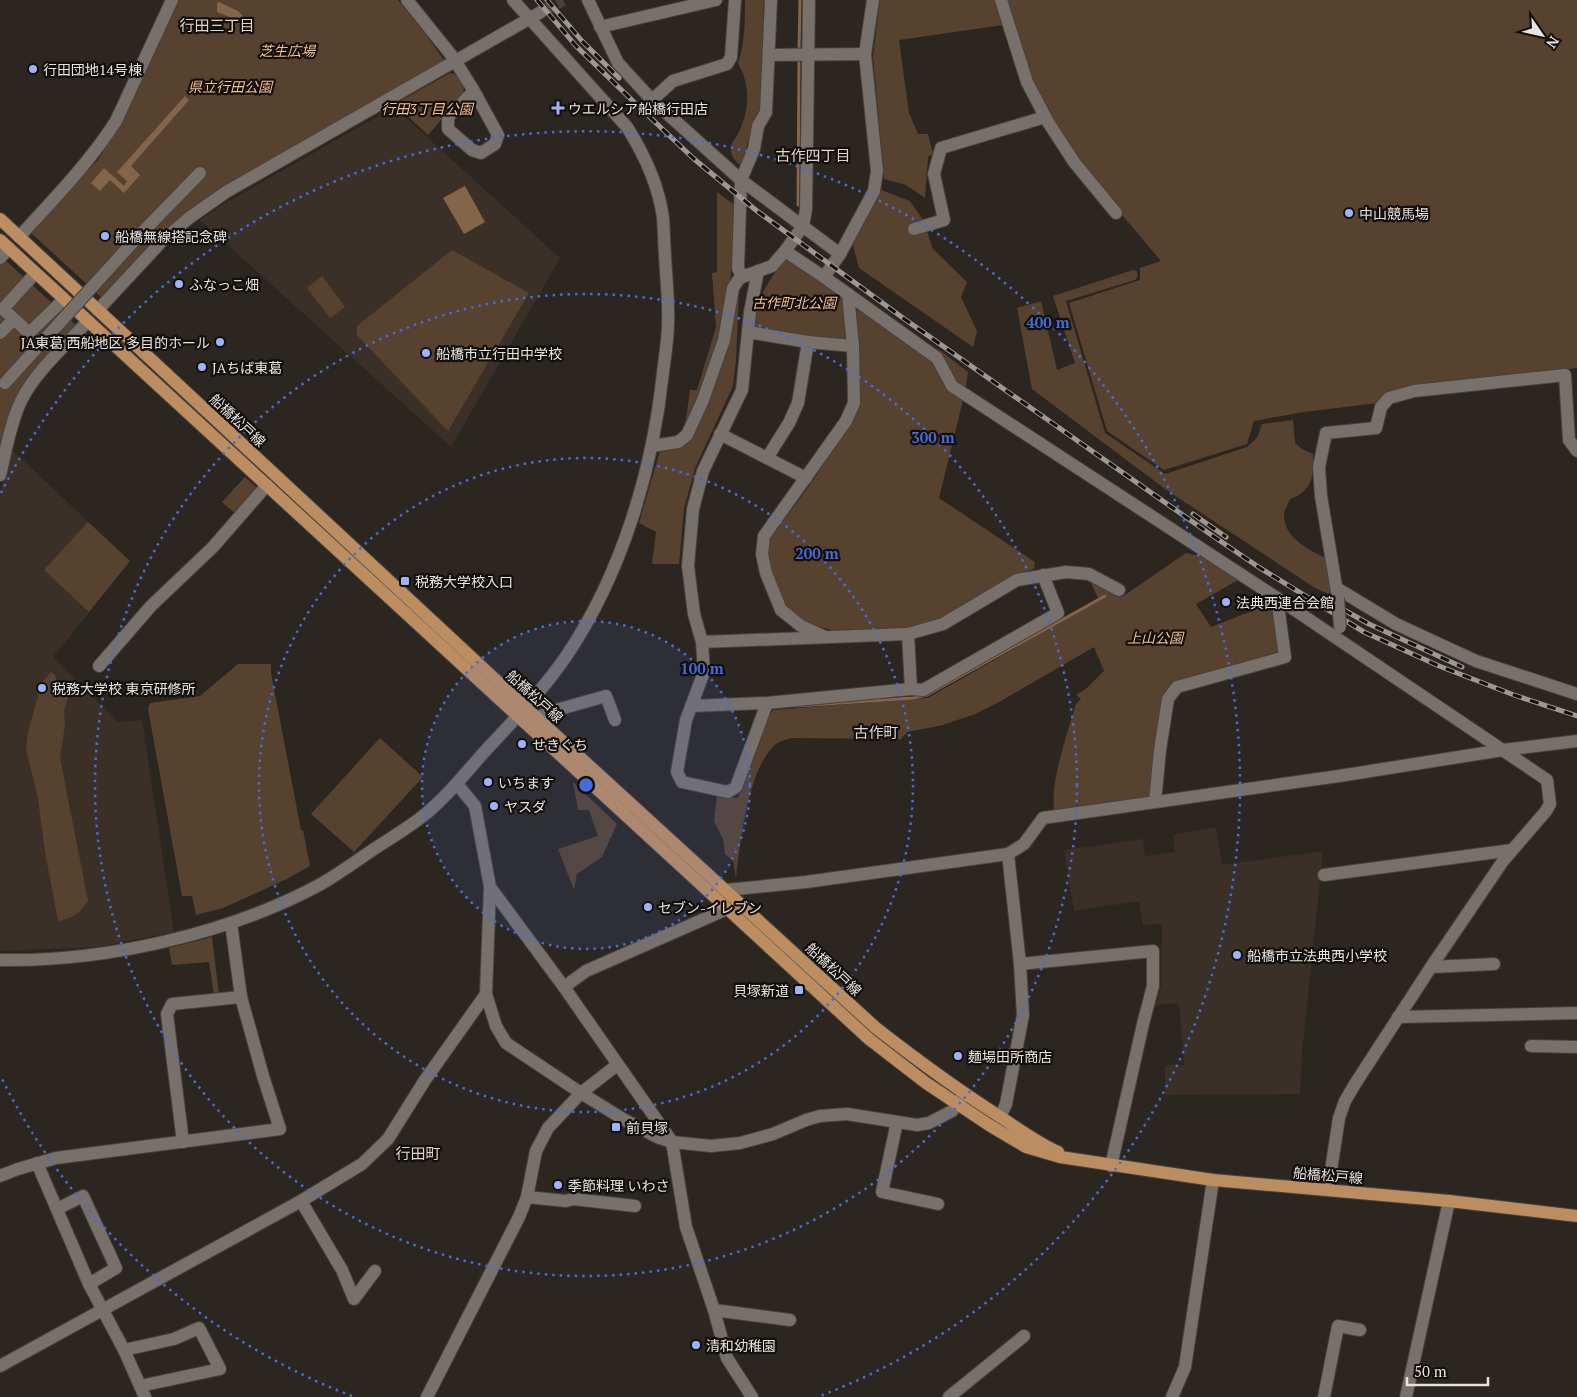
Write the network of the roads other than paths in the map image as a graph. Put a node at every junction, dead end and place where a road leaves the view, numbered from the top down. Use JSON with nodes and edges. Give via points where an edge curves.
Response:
{"nodes":[{"id":1,"x":172,"y":0,"type":"edge"},
{"id":2,"x":407,"y":0,"type":"edge"},
{"id":3,"x":513,"y":0,"type":"edge"},
{"id":4,"x":588,"y":0,"type":"edge"},
{"id":5,"x":716,"y":0,"type":"edge"},
{"id":6,"x":735,"y":0,"type":"edge"},
{"id":7,"x":771,"y":0,"type":"edge"},
{"id":8,"x":809,"y":0,"type":"edge"},
{"id":9,"x":873,"y":0,"type":"edge"},
{"id":10,"x":1000,"y":0,"type":"edge"},
{"id":11,"x":541,"y":12,"type":"tunnel mouth"},
{"id":12,"x":529,"y":19,"type":"junction"},
{"id":13,"x":600,"y":27,"type":"junction"},
{"id":14,"x":865,"y":54,"type":"junction"},
{"id":15,"x":770,"y":55,"type":"junction"},
{"id":16,"x":808,"y":55,"type":"junction"},
{"id":17,"x":455,"y":61,"type":"junction"},
{"id":18,"x":474,"y":92,"type":"junction"},
{"id":19,"x":652,"y":100,"type":"junction"},
{"id":20,"x":1046,"y":117,"type":"junction"},
{"id":21,"x":200,"y":173,"type":"dead end"},
{"id":22,"x":741,"y":180,"type":"junction"},
{"id":23,"x":1116,"y":213,"type":"dead end"},
{"id":24,"x":0,"y":219,"type":"edge"},
{"id":25,"x":803,"y":226,"type":"junction"},
{"id":26,"x":914,"y":228,"type":"dead end"},
{"id":27,"x":19,"y":236,"type":"junction"},
{"id":28,"x":4,"y":244,"type":"edge"},
{"id":29,"x":785,"y":251,"type":"junction"},
{"id":30,"x":840,"y":254,"type":"junction"},
{"id":31,"x":0,"y":258,"type":"edge"},
{"id":32,"x":758,"y":271,"type":"junction"},
{"id":33,"x":742,"y":276,"type":"junction"},
{"id":34,"x":824,"y":277,"type":"junction"},
{"id":35,"x":31,"y":278,"type":"dead end"},
{"id":36,"x":848,"y":294,"type":"junction"},
{"id":37,"x":58,"y":304,"type":"dead end"},
{"id":38,"x":98,"y":310,"type":"junction"},
{"id":39,"x":14,"y":319,"type":"junction"},
{"id":40,"x":88,"y":321,"type":"junction"},
{"id":41,"x":748,"y":332,"type":"junction"},
{"id":42,"x":0,"y":333,"type":"edge"},
{"id":43,"x":808,"y":342,"type":"junction"},
{"id":44,"x":853,"y":346,"type":"junction"},
{"id":45,"x":3,"y":385,"type":"edge"},
{"id":46,"x":720,"y":434,"type":"junction"},
{"id":47,"x":652,"y":446,"type":"junction"},
{"id":48,"x":1577,"y":452,"type":"edge"},
{"id":49,"x":767,"y":458,"type":"junction"},
{"id":50,"x":0,"y":475,"type":"edge"},
{"id":51,"x":806,"y":478,"type":"junction"},
{"id":52,"x":267,"y":485,"type":"junction"},
{"id":53,"x":1043,"y":575,"type":"junction"},
{"id":54,"x":1119,"y":590,"type":"dead end"},
{"id":55,"x":1338,"y":594,"type":"junction"},
{"id":56,"x":1277,"y":598,"type":"junction"},
{"id":57,"x":908,"y":634,"type":"junction"},
{"id":58,"x":1340,"y":634,"type":"junction"},
{"id":59,"x":827,"y":637,"type":"junction"},
{"id":60,"x":702,"y":642,"type":"junction"},
{"id":61,"x":99,"y":666,"type":"dead end"},
{"id":62,"x":911,"y":689,"type":"junction"},
{"id":63,"x":1577,"y":694,"type":"edge"},
{"id":64,"x":767,"y":703,"type":"junction"},
{"id":65,"x":692,"y":706,"type":"junction"},
{"id":66,"x":522,"y":712,"type":"junction"},
{"id":67,"x":537,"y":718,"type":"junction"},
{"id":68,"x":615,"y":720,"type":"dead end"},
{"id":69,"x":1577,"y":741,"type":"edge"},
{"id":70,"x":1503,"y":750,"type":"junction"},
{"id":71,"x":457,"y":784,"type":"junction"},
{"id":72,"x":1155,"y":802,"type":"junction"},
{"id":73,"x":1512,"y":850,"type":"junction"},
{"id":74,"x":1008,"y":854,"type":"junction"},
{"id":75,"x":1324,"y":875,"type":"dead end"},
{"id":76,"x":490,"y":887,"type":"junction"},
{"id":77,"x":726,"y":890,"type":"junction"},
{"id":78,"x":727,"y":909,"type":"junction"},
{"id":79,"x":231,"y":923,"type":"junction"},
{"id":80,"x":0,"y":960,"type":"edge"},
{"id":81,"x":1020,"y":964,"type":"junction"},
{"id":82,"x":1494,"y":964,"type":"dead end"},
{"id":83,"x":1431,"y":967,"type":"junction"},
{"id":84,"x":564,"y":987,"type":"junction"},
{"id":85,"x":486,"y":994,"type":"junction"},
{"id":86,"x":241,"y":997,"type":"junction"},
{"id":87,"x":1577,"y":1013,"type":"edge"},
{"id":88,"x":1398,"y":1017,"type":"junction"},
{"id":89,"x":1531,"y":1046,"type":"dead end"},
{"id":90,"x":1577,"y":1047,"type":"edge"},
{"id":91,"x":617,"y":1065,"type":"junction"},
{"id":92,"x":581,"y":1093,"type":"junction"},
{"id":93,"x":961,"y":1099,"type":"junction"},
{"id":94,"x":1000,"y":1117,"type":"junction"},
{"id":95,"x":897,"y":1122,"type":"junction"},
{"id":96,"x":183,"y":1142,"type":"junction"},
{"id":97,"x":672,"y":1142,"type":"junction"},
{"id":98,"x":1077,"y":1160,"type":"junction"},
{"id":99,"x":37,"y":1163,"type":"junction"},
{"id":100,"x":1111,"y":1166,"type":"junction"},
{"id":101,"x":0,"y":1176,"type":"edge"},
{"id":102,"x":1213,"y":1180,"type":"junction"},
{"id":103,"x":1328,"y":1190,"type":"junction"},
{"id":104,"x":527,"y":1196,"type":"junction"},
{"id":105,"x":301,"y":1201,"type":"junction"},
{"id":106,"x":1449,"y":1201,"type":"junction"},
{"id":107,"x":938,"y":1204,"type":"dead end"},
{"id":108,"x":634,"y":1206,"type":"dead end"},
{"id":109,"x":56,"y":1209,"type":"junction"},
{"id":110,"x":1577,"y":1216,"type":"edge"},
{"id":111,"x":375,"y":1271,"type":"dead end"},
{"id":112,"x":89,"y":1284,"type":"junction"},
{"id":113,"x":102,"y":1310,"type":"junction"},
{"id":114,"x":714,"y":1310,"type":"junction"},
{"id":115,"x":790,"y":1320,"type":"dead end"},
{"id":116,"x":1360,"y":1330,"type":"dead end"},
{"id":117,"x":1024,"y":1336,"type":"dead end"},
{"id":118,"x":124,"y":1350,"type":"junction"},
{"id":119,"x":0,"y":1366,"type":"edge"},
{"id":120,"x":143,"y":1391,"type":"edge"},
{"id":121,"x":427,"y":1397,"type":"edge"},
{"id":122,"x":752,"y":1397,"type":"edge"},
{"id":123,"x":949,"y":1397,"type":"edge"},
{"id":124,"x":1172,"y":1397,"type":"edge"},
{"id":125,"x":1324,"y":1397,"type":"edge"},
{"id":126,"x":1406,"y":1397,"type":"edge"}],
"edges":[{"from":1,"to":27,"type":"street","via":[[108,134]]},
{"from":2,"to":17,"type":"street"},
{"from":3,"to":12,"type":"street"},
{"from":4,"to":13,"type":"street"},
{"from":5,"to":13,"type":"street"},
{"from":6,"to":19,"type":"street","via":[[731,57],[727,64],[673,81]]},
{"from":7,"to":15,"type":"street"},
{"from":8,"to":16,"type":"street"},
{"from":9,"to":14,"type":"street"},
{"from":10,"to":20,"type":"street","via":[[1027,82]]},
{"from":11,"to":12,"type":"street"},
{"from":12,"to":17,"type":"street"},
{"from":12,"to":47,"type":"street","via":[[627,127],[651,175],[661,207],[668,323]]},
{"from":13,"to":19,"type":"street","via":[[618,63]]},
{"from":14,"to":16,"type":"street"},
{"from":14,"to":30,"type":"street","via":[[877,171],[874,191]]},
{"from":15,"to":16,"type":"street"},
{"from":15,"to":22,"type":"street","via":[[766,112],[758,126],[754,149]]},
{"from":16,"to":25,"type":"street","via":[[806,209]]},
{"from":17,"to":18,"type":"street"},
{"from":17,"to":38,"type":"street","via":[[226,192],[162,241]]},
{"from":18,"to":18,"type":"street","via":[[498,135],[495,144],[481,153],[472,150],[448,129],[448,117]]},
{"from":19,"to":22,"type":"street"},
{"from":20,"to":23,"type":"street","via":[[1074,162]]},
{"from":20,"to":26,"type":"street","via":[[941,148],[934,174],[944,220]]},
{"from":21,"to":45,"type":"street","bridge":true},
{"from":22,"to":25,"type":"street"},
{"from":22,"to":33,"type":"street","via":[[738,268]]},
{"from":24,"to":27,"type":"main road","name":"船橋松戸線"},
{"from":25,"to":29,"type":"street"},
{"from":25,"to":30,"type":"street"},
{"from":27,"to":38,"type":"main road","name":"船橋松戸線"},
{"from":28,"to":31,"type":"street"},
{"from":28,"to":40,"type":"main road","name":"船橋松戸線"},
{"from":29,"to":32,"type":"street","via":[[772,266]]},
{"from":29,"to":34,"type":"street"},
{"from":30,"to":34,"type":"street"},
{"from":32,"to":33,"type":"street"},
{"from":32,"to":41,"type":"street"},
{"from":33,"to":47,"type":"street","via":[[733,288],[724,340],[704,400],[687,435],[678,442]]},
{"from":34,"to":36,"type":"street"},
{"from":35,"to":39,"type":"street","via":[[3,309]]},
{"from":36,"to":44,"type":"street"},
{"from":36,"to":56,"type":"street","via":[[937,358],[952,386]]},
{"from":37,"to":39,"type":"street","via":[[29,333]]},
{"from":38,"to":66,"type":"main road","name":"船橋松戸線"},
{"from":39,"to":42,"type":"street"},
{"from":40,"to":50,"type":"street","via":[[30,386],[12,427]]},
{"from":40,"to":52,"type":"main road","name":"船橋松戸線"},
{"from":41,"to":43,"type":"street"},
{"from":41,"to":46,"type":"street","via":[[742,390]]},
{"from":43,"to":44,"type":"street"},
{"from":43,"to":49,"type":"street","via":[[798,403]]},
{"from":44,"to":51,"type":"street","via":[[854,404],[846,421]]},
{"from":46,"to":49,"type":"street"},
{"from":46,"to":60,"type":"street","via":[[703,471],[690,535],[688,566],[694,614]]},
{"from":47,"to":66,"type":"street","via":[[627,533],[596,604],[565,657]]},
{"from":48,"to":55,"type":"street","via":[[1569,440],[1564,375],[1414,391],[1389,398],[1381,407],[1376,428],[1326,433],[1319,467],[1321,496]]},
{"from":49,"to":51,"type":"street"},
{"from":51,"to":59,"type":"street","via":[[764,536],[762,554],[766,573],[782,610],[801,626]]},
{"from":52,"to":61,"type":"street","via":[[213,547],[151,606]]},
{"from":52,"to":66,"type":"main road","name":"船橋松戸線"},
{"from":53,"to":54,"type":"street","via":[[1089,574]]},
{"from":53,"to":57,"type":"street","via":[[1016,580],[943,624]]},
{"from":53,"to":62,"type":"street","via":[[1058,613],[923,690]]},
{"from":55,"to":58,"type":"street","bridge":true},
{"from":55,"to":63,"type":"street","via":[[1476,661]]},
{"from":56,"to":58,"type":"street"},
{"from":56,"to":72,"type":"street","via":[[1285,657],[1177,687],[1172,692],[1160,750]]},
{"from":57,"to":59,"type":"street"},
{"from":57,"to":62,"type":"street"},
{"from":58,"to":70,"type":"street"},
{"from":59,"to":60,"type":"street"},
{"from":60,"to":65,"type":"street","via":[[704,672]]},
{"from":62,"to":64,"type":"street"},
{"from":64,"to":65,"type":"street"},
{"from":64,"to":65,"type":"street","via":[[736,786],[728,792],[682,782],[677,772],[686,720]]},
{"from":66,"to":67,"type":"main road","name":"船橋松戸線"},
{"from":66,"to":71,"type":"street"},
{"from":66,"to":78,"type":"main road","name":"船橋松戸線"},
{"from":67,"to":68,"type":"street","via":[[606,696]]},
{"from":67,"to":77,"type":"main road","name":"船橋松戸線"},
{"from":69,"to":70,"type":"street"},
{"from":70,"to":72,"type":"street"},
{"from":70,"to":73,"type":"street","via":[[1547,780],[1550,804]]},
{"from":71,"to":76,"type":"street","via":[[475,806]]},
{"from":71,"to":79,"type":"street","via":[[424,815],[323,883]]},
{"from":72,"to":74,"type":"street","via":[[1043,818],[1024,844]]},
{"from":73,"to":75,"type":"street"},
{"from":73,"to":83,"type":"street"},
{"from":74,"to":77,"type":"street"},
{"from":74,"to":81,"type":"street"},
{"from":76,"to":84,"type":"street"},
{"from":76,"to":85,"type":"street"},
{"from":77,"to":93,"type":"main road","name":"船橋松戸線","via":[[876,1028],[933,1072]]},
{"from":78,"to":84,"type":"street","via":[[586,970]]},
{"from":78,"to":93,"type":"main road","name":"船橋松戸線","via":[[869,1039],[919,1078]]},
{"from":79,"to":80,"type":"street","via":[[123,951]]},
{"from":79,"to":86,"type":"street"},
{"from":81,"to":94,"type":"street","via":[[1023,1015],[1006,1104]]},
{"from":81,"to":100,"type":"street","via":[[1153,951],[1153,986]]},
{"from":82,"to":83,"type":"street"},
{"from":83,"to":88,"type":"street"},
{"from":84,"to":91,"type":"street"},
{"from":85,"to":92,"type":"street","via":[[496,1026],[506,1043]]},
{"from":85,"to":105,"type":"street","via":[[388,1139],[362,1164]]},
{"from":86,"to":96,"type":"street","via":[[172,1004],[167,1014]]},
{"from":86,"to":96,"type":"street","via":[[280,1129]]},
{"from":87,"to":88,"type":"street"},
{"from":88,"to":103,"type":"street","via":[[1345,1101],[1339,1118]]},
{"from":89,"to":90,"type":"street"},
{"from":91,"to":92,"type":"street"},
{"from":91,"to":97,"type":"street"},
{"from":92,"to":97,"type":"street","via":[[640,1129]]},
{"from":92,"to":104,"type":"street","via":[[548,1128],[536,1151]]},
{"from":93,"to":94,"type":"main road","name":"船橋松戸線"},
{"from":93,"to":95,"type":"street","via":[[952,1111],[929,1124]]},
{"from":93,"to":98,"type":"main road","name":"船橋松戸線","via":[[989,1125],[1026,1147]]},
{"from":94,"to":98,"type":"main road","name":"船橋松戸線"},
{"from":95,"to":97,"type":"street","via":[[847,1114],[832,1115],[806,1120],[740,1143],[711,1146]]},
{"from":95,"to":107,"type":"street","via":[[882,1192]]},
{"from":96,"to":99,"type":"street"},
{"from":97,"to":114,"type":"street","via":[[686,1227]]},
{"from":98,"to":100,"type":"main road","name":"船橋松戸線"},
{"from":99,"to":101,"type":"street"},
{"from":99,"to":109,"type":"street"},
{"from":100,"to":102,"type":"main road","name":"船橋松戸線"},
{"from":102,"to":103,"type":"main road","name":"船橋松戸線"},
{"from":102,"to":124,"type":"street","via":[[1184,1367]]},
{"from":103,"to":106,"type":"main road","name":"船橋松戸線"},
{"from":104,"to":108,"type":"street"},
{"from":104,"to":121,"type":"street"},
{"from":105,"to":111,"type":"street","via":[[342,1270],[354,1299]]},
{"from":105,"to":113,"type":"street"},
{"from":106,"to":110,"type":"main road","name":"船橋松戸線"},
{"from":106,"to":126,"type":"street"},
{"from":109,"to":112,"type":"street"},
{"from":109,"to":112,"type":"street","via":[[83,1196],[116,1268]]},
{"from":112,"to":113,"type":"street"},
{"from":113,"to":118,"type":"street"},
{"from":113,"to":119,"type":"street"},
{"from":114,"to":115,"type":"street"},
{"from":114,"to":122,"type":"street","via":[[727,1358]]},
{"from":116,"to":125,"type":"street","via":[[1338,1326]]},
{"from":117,"to":123,"type":"street"},
{"from":118,"to":120,"type":"street"},
{"from":118,"to":120,"type":"street","via":[[174,1339],[199,1328],[220,1369]]}]}
